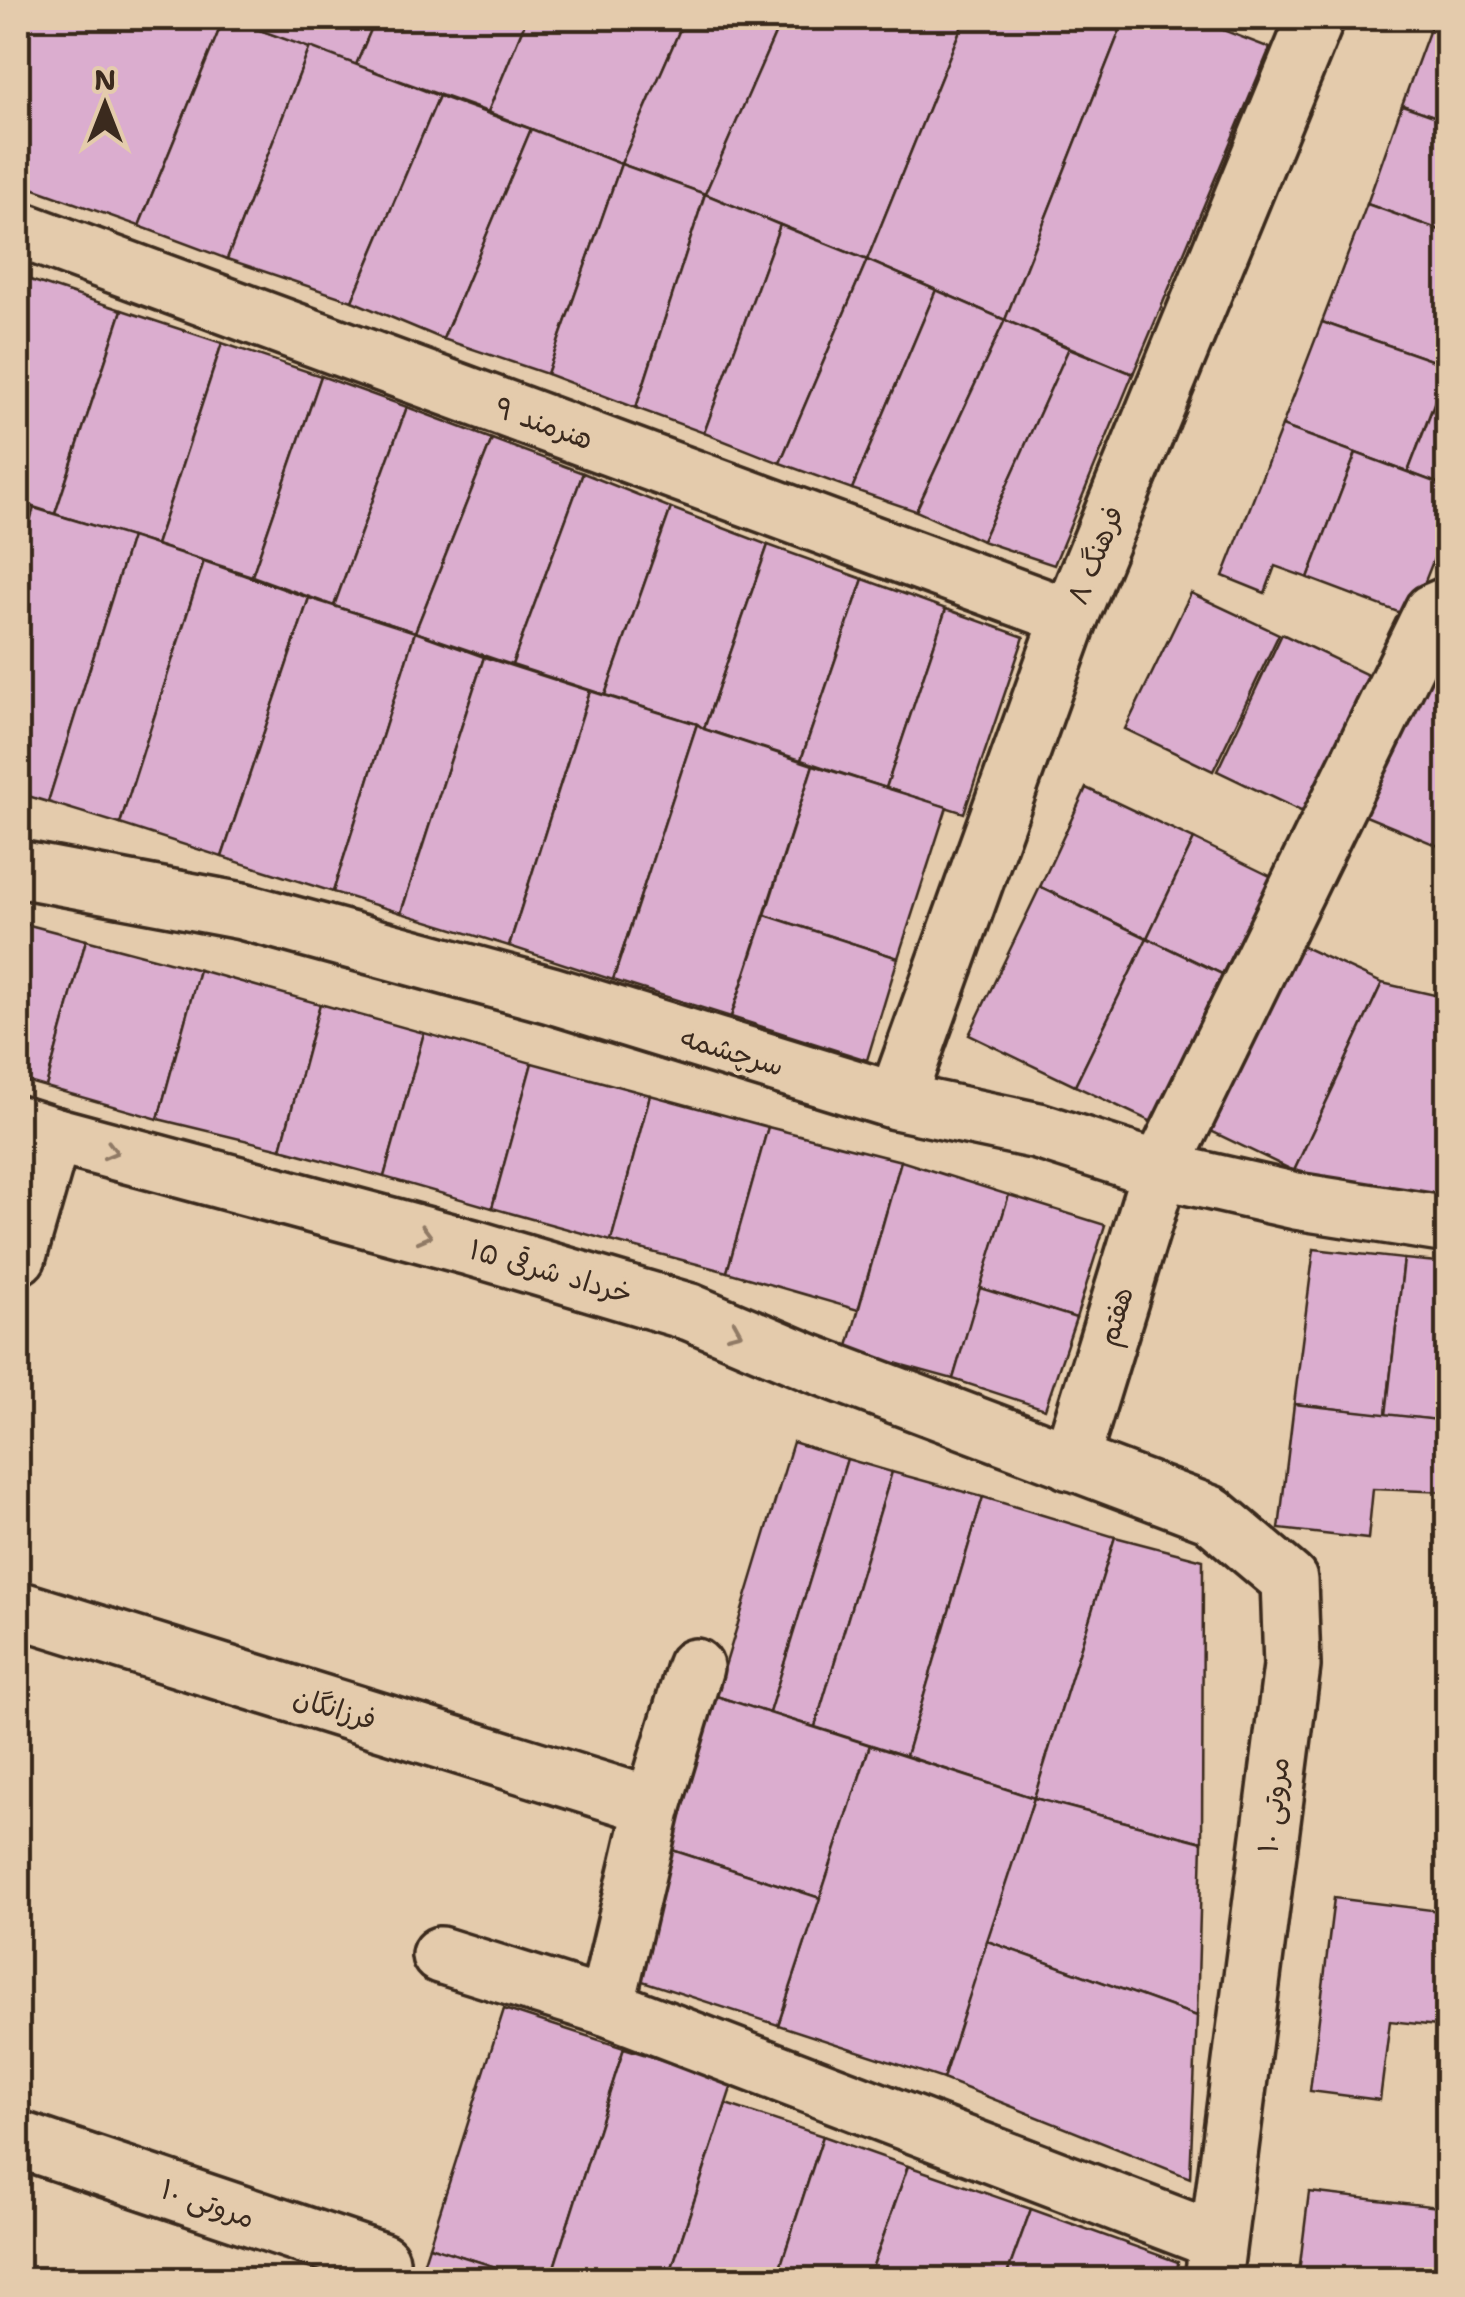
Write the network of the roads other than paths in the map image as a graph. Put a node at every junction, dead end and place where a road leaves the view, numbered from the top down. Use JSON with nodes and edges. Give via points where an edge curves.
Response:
{"nodes":[{"id":1,"x":1316,"y":18,"type":"edge"},
{"id":2,"x":18,"y":229,"type":"edge"},
{"id":3,"x":1448,"y":605,"type":"edge"},
{"id":4,"x":1070,"y":617,"type":"junction"},
{"id":5,"x":18,"y":870,"type":"edge"},
{"id":6,"x":896,"y":1101,"type":"junction"},
{"id":7,"x":35,"y":1130,"type":"edge"},
{"id":8,"x":1160,"y":1170,"type":"junction"},
{"id":9,"x":1448,"y":1225,"type":"edge"},
{"id":10,"x":18,"y":1256,"type":"edge"},
{"id":11,"x":1070,"y":1462,"type":"junction"},
{"id":12,"x":18,"y":1609,"type":"edge"},
{"id":13,"x":695,"y":1668,"type":"dead end"},
{"id":14,"x":653,"y":1806,"type":"junction"},
{"id":15,"x":440,"y":1956,"type":"dead end"},
{"id":16,"x":606,"y":2007,"type":"junction"},
{"id":17,"x":18,"y":2139,"type":"edge"},
{"id":18,"x":1215,"y":2260,"type":"edge"},
{"id":19,"x":375,"y":2280,"type":"edge"}],
"edges":[{"from":1,"to":4,"type":"street","name":"فرهنگ ۸"},
{"from":2,"to":4,"type":"street","name":"هنرمند ۹"},
{"from":3,"to":8,"type":"street","name":"هفتم","via":[[1432,612]]},
{"from":4,"to":6,"type":"street","name":"فرهنگ ۸"},
{"from":5,"to":6,"type":"street","name":"سرچشمه","via":[[242,912],[550,995]]},
{"from":6,"to":8,"type":"street","name":"سرچشمه","via":[[1038,1131]]},
{"from":7,"to":10,"type":"street"},
{"from":7,"to":11,"type":"street","name":"۱۵ خرداد شرقی","one_way":true,"via":[[690,1312]]},
{"from":8,"to":9,"type":"street","name":"سرچشمه"},
{"from":8,"to":11,"type":"street","name":"هفتم"},
{"from":11,"to":18,"type":"street","name":"مروتی ۱۰","via":[[1212,1514],[1289,1580],[1292,1666]]},
{"from":12,"to":14,"type":"street","name":"فرزانگان"},
{"from":13,"to":14,"type":"street"},
{"from":14,"to":16,"type":"street"},
{"from":15,"to":16,"type":"street"},
{"from":16,"to":18,"type":"street"},
{"from":17,"to":19,"type":"street","name":"مروتی ۱۰","via":[[381,2261]]}]}
